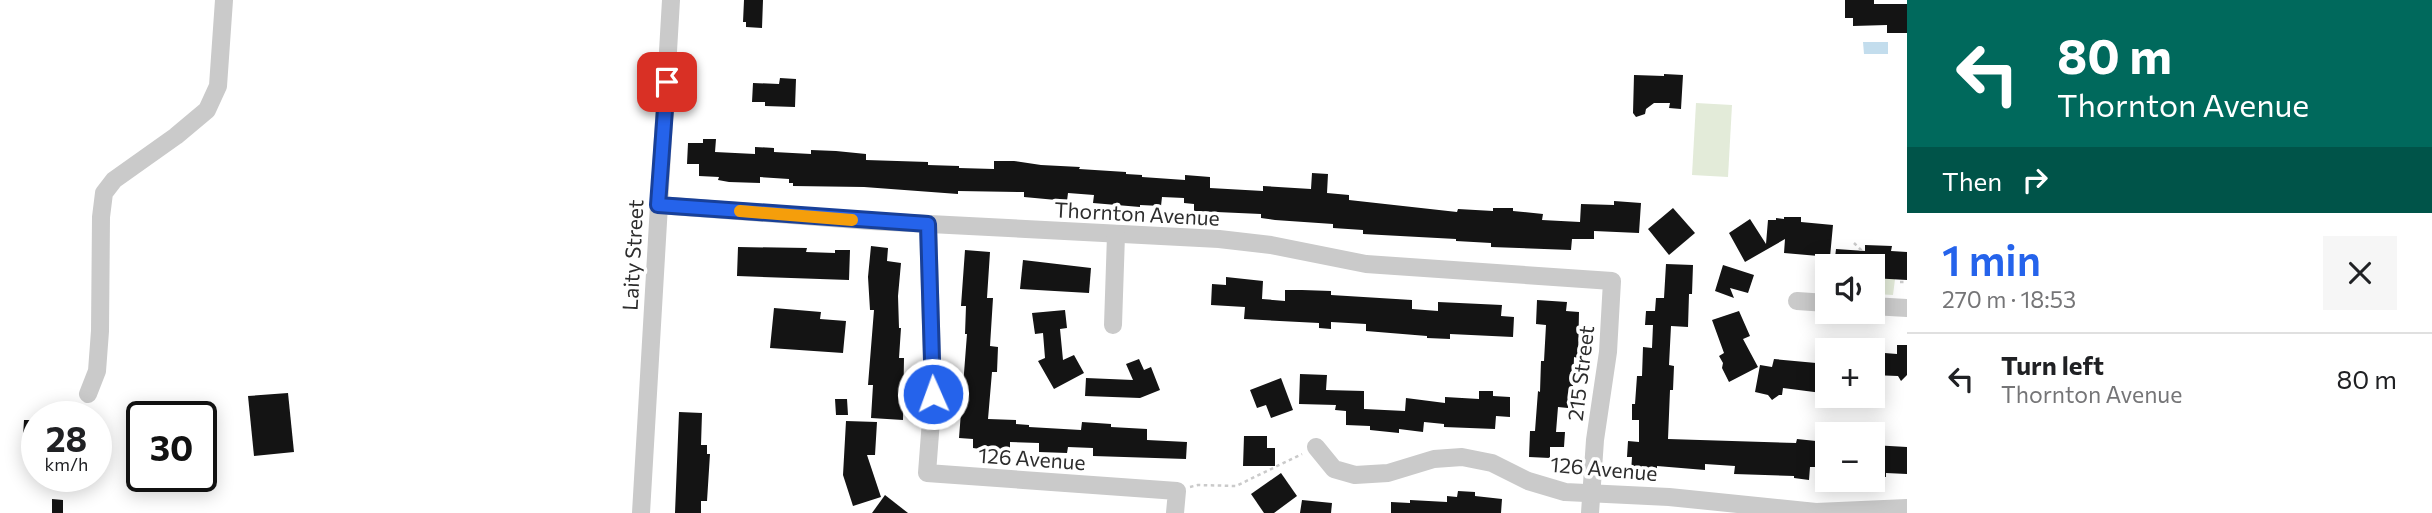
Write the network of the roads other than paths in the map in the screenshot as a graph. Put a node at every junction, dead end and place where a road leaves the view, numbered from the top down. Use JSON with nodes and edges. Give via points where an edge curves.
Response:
{"nodes":[{"id":1,"x":225,"y":0,"type":"edge"},
{"id":2,"x":671,"y":0,"type":"edge"},
{"id":3,"x":658,"y":205,"type":"junction"},
{"id":4,"x":928,"y":224,"type":"junction"},
{"id":5,"x":1116,"y":234,"type":"junction"},
{"id":6,"x":1612,"y":281,"type":"joint"},
{"id":7,"x":1797,"y":301,"type":"dead end"},
{"id":8,"x":1815,"y":302,"type":"edge"},
{"id":9,"x":1885,"y":307,"type":"edge"},
{"id":10,"x":1907,"y":309,"type":"edge"},
{"id":11,"x":1113,"y":325,"type":"dead end"},
{"id":12,"x":88,"y":394,"type":"dead end"},
{"id":13,"x":1316,"y":447,"type":"road end"},
{"id":14,"x":1591,"y":494,"type":"junction"},
{"id":15,"x":1907,"y":508,"type":"edge"},
{"id":16,"x":641,"y":513,"type":"edge"},
{"id":17,"x":1175,"y":513,"type":"edge"},
{"id":18,"x":1590,"y":513,"type":"edge"}],
"edges":[{"from":1,"to":12,"type":"street","via":[[218,86],[206,110],[114,180],[104,193],[97,371]]},
{"from":2,"to":3,"type":"street","name":"Laity Street"},
{"from":3,"to":4,"type":"street","name":"Thornton Avenue"},
{"from":3,"to":16,"type":"street","name":"Laity Street"},
{"from":4,"to":5,"type":"street","name":"Thornton Avenue"},
{"from":4,"to":17,"type":"street","name":"126 Avenue","via":[[933,394],[927,473],[1177,491]]},
{"from":5,"to":6,"type":"street","name":"Thornton Avenue","via":[[1234,241],[1366,264]]},
{"from":5,"to":11,"type":"street"},
{"from":6,"to":14,"type":"street","name":"215 Street"},
{"from":7,"to":8,"type":"street"},
{"from":9,"to":10,"type":"street"},
{"from":13,"to":14,"type":"street","name":"126 Avenue","via":[[1334,469],[1346,474],[1376,475],[1423,461],[1462,457],[1492,463],[1553,489]]},
{"from":14,"to":15,"type":"street","name":"126 Avenue","via":[[1816,512]]},
{"from":14,"to":18,"type":"street","name":"215 Street"}]}
